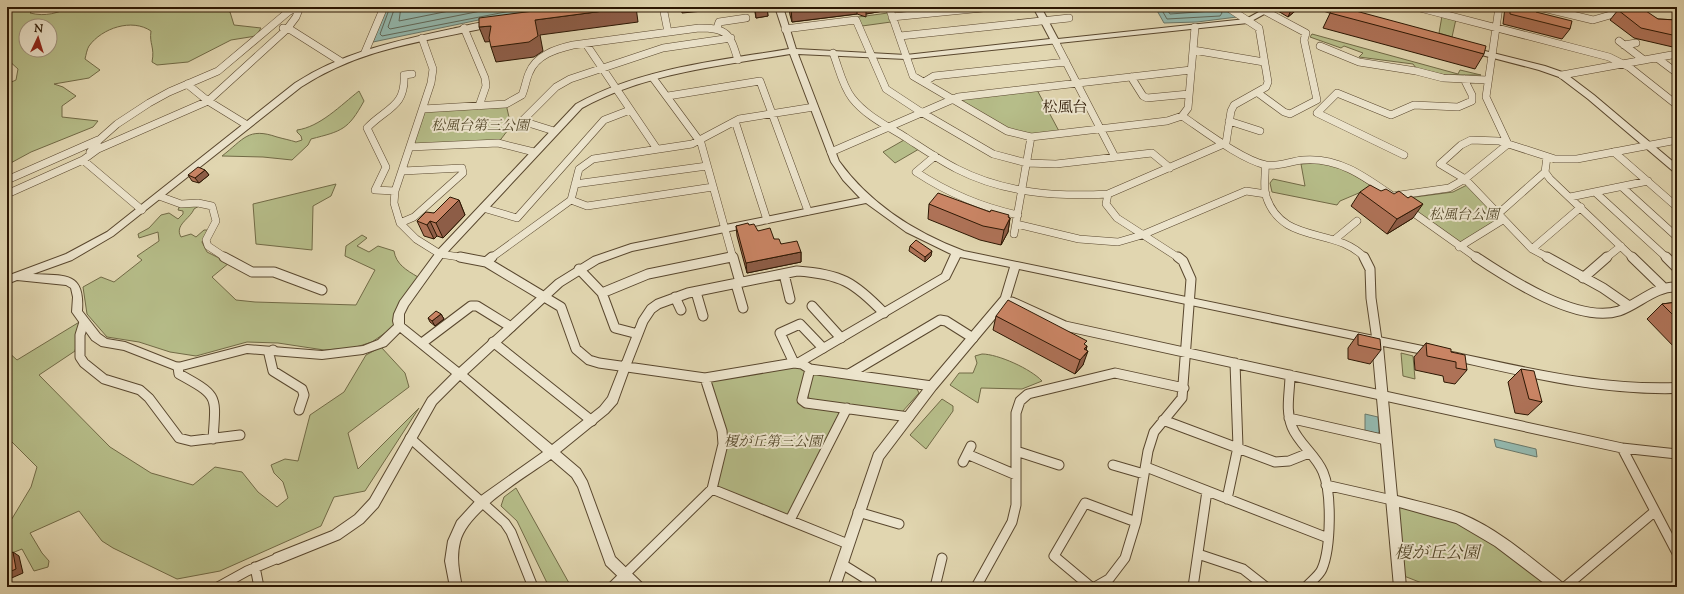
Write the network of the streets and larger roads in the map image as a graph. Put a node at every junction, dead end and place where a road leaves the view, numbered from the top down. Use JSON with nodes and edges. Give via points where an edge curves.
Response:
{"nodes":[{"id":1,"x":297,"y":7,"type":"edge"},
{"id":2,"x":300,"y":7,"type":"edge"},
{"id":3,"x":384,"y":7,"type":"edge"},
{"id":4,"x":663,"y":7,"type":"edge"},
{"id":5,"x":779,"y":7,"type":"edge"},
{"id":6,"x":889,"y":7,"type":"edge"},
{"id":7,"x":993,"y":7,"type":"edge"},
{"id":8,"x":1036,"y":7,"type":"edge"},
{"id":9,"x":1227,"y":7,"type":"edge"},
{"id":10,"x":1273,"y":7,"type":"edge"},
{"id":11,"x":1317,"y":7,"type":"edge"},
{"id":12,"x":1416,"y":7,"type":"edge"},
{"id":13,"x":1499,"y":7,"type":"edge"},
{"id":14,"x":1538,"y":7,"type":"edge"},
{"id":15,"x":1638,"y":7,"type":"edge"},
{"id":16,"x":1265,"y":11,"type":"junction"},
{"id":17,"x":892,"y":17,"type":"junction"},
{"id":18,"x":1348,"y":17,"type":"edge"},
{"id":19,"x":746,"y":18,"type":"dead end"},
{"id":20,"x":1069,"y":18,"type":"dead end"},
{"id":21,"x":1044,"y":21,"type":"junction"},
{"id":22,"x":1248,"y":21,"type":"junction"},
{"id":23,"x":502,"y":22,"type":"edge"},
{"id":24,"x":273,"y":25,"type":"junction"},
{"id":25,"x":1195,"y":27,"type":"junction"},
{"id":26,"x":464,"y":28,"type":"junction"},
{"id":27,"x":716,"y":28,"type":"junction"},
{"id":28,"x":1496,"y":28,"type":"junction"},
{"id":29,"x":287,"y":29,"type":"junction"},
{"id":30,"x":785,"y":29,"type":"junction"},
{"id":31,"x":668,"y":32,"type":"junction"},
{"id":32,"x":900,"y":36,"type":"junction"},
{"id":33,"x":422,"y":38,"type":"junction"},
{"id":34,"x":731,"y":38,"type":"junction"},
{"id":35,"x":1055,"y":41,"type":"junction"},
{"id":36,"x":1636,"y":43,"type":"dead end"},
{"id":37,"x":586,"y":44,"type":"junction"},
{"id":38,"x":1320,"y":46,"type":"dead end"},
{"id":39,"x":1461,"y":47,"type":"edge"},
{"id":40,"x":1193,"y":50,"type":"junction"},
{"id":41,"x":365,"y":52,"type":"junction"},
{"id":42,"x":793,"y":52,"type":"junction"},
{"id":43,"x":833,"y":53,"type":"junction"},
{"id":44,"x":1677,"y":54,"type":"edge"},
{"id":45,"x":870,"y":55,"type":"junction"},
{"id":46,"x":1491,"y":55,"type":"junction"},
{"id":47,"x":906,"y":56,"type":"junction"},
{"id":48,"x":1658,"y":58,"type":"junction"},
{"id":49,"x":340,"y":60,"type":"junction"},
{"id":50,"x":738,"y":60,"type":"junction"},
{"id":51,"x":1644,"y":60,"type":"junction"},
{"id":52,"x":1066,"y":62,"type":"junction"},
{"id":53,"x":1264,"y":62,"type":"junction"},
{"id":54,"x":1624,"y":64,"type":"junction"},
{"id":55,"x":602,"y":68,"type":"junction"},
{"id":56,"x":1191,"y":70,"type":"junction"},
{"id":57,"x":1677,"y":73,"type":"edge"},
{"id":58,"x":412,"y":74,"type":"dead end"},
{"id":59,"x":1562,"y":76,"type":"junction"},
{"id":60,"x":1131,"y":77,"type":"junction"},
{"id":61,"x":653,"y":78,"type":"junction"},
{"id":62,"x":1464,"y":79,"type":"junction"},
{"id":63,"x":1487,"y":80,"type":"junction"},
{"id":64,"x":924,"y":82,"type":"junction"},
{"id":65,"x":1077,"y":83,"type":"junction"},
{"id":66,"x":187,"y":84,"type":"junction"},
{"id":67,"x":617,"y":90,"type":"junction"},
{"id":68,"x":1258,"y":93,"type":"junction"},
{"id":69,"x":1189,"y":94,"type":"junction"},
{"id":70,"x":668,"y":96,"type":"junction"},
{"id":71,"x":952,"y":99,"type":"junction"},
{"id":72,"x":208,"y":100,"type":"junction"},
{"id":73,"x":1677,"y":105,"type":"edge"},
{"id":74,"x":478,"y":106,"type":"junction"},
{"id":75,"x":814,"y":107,"type":"junction"},
{"id":76,"x":424,"y":109,"type":"junction"},
{"id":77,"x":630,"y":110,"type":"junction"},
{"id":78,"x":921,"y":112,"type":"junction"},
{"id":79,"x":772,"y":113,"type":"junction"},
{"id":80,"x":1182,"y":116,"type":"junction"},
{"id":81,"x":734,"y":121,"type":"junction"},
{"id":82,"x":1229,"y":121,"type":"junction"},
{"id":83,"x":248,"y":125,"type":"junction"},
{"id":84,"x":888,"y":127,"type":"junction"},
{"id":85,"x":1101,"y":129,"type":"junction"},
{"id":86,"x":554,"y":131,"type":"junction"},
{"id":87,"x":1260,"y":131,"type":"dead end"},
{"id":88,"x":1031,"y":138,"type":"junction"},
{"id":89,"x":99,"y":140,"type":"junction"},
{"id":90,"x":1677,"y":140,"type":"edge"},
{"id":91,"x":699,"y":141,"type":"junction"},
{"id":92,"x":1226,"y":143,"type":"junction"},
{"id":93,"x":1508,"y":144,"type":"junction"},
{"id":94,"x":1647,"y":146,"type":"junction"},
{"id":95,"x":410,"y":147,"type":"junction"},
{"id":96,"x":657,"y":149,"type":"junction"},
{"id":97,"x":534,"y":152,"type":"junction"},
{"id":98,"x":831,"y":152,"type":"junction"},
{"id":99,"x":1614,"y":152,"type":"junction"},
{"id":100,"x":1404,"y":155,"type":"dead end"},
{"id":101,"x":935,"y":156,"type":"junction"},
{"id":102,"x":1115,"y":157,"type":"junction"},
{"id":103,"x":1546,"y":157,"type":"junction"},
{"id":104,"x":85,"y":158,"type":"junction"},
{"id":105,"x":1027,"y":163,"type":"junction"},
{"id":106,"x":1266,"y":165,"type":"junction"},
{"id":107,"x":707,"y":166,"type":"junction"},
{"id":108,"x":1170,"y":168,"type":"junction"},
{"id":109,"x":1677,"y":170,"type":"edge"},
{"id":110,"x":403,"y":171,"type":"junction"},
{"id":111,"x":1545,"y":172,"type":"junction"},
{"id":112,"x":1465,"y":179,"type":"junction"},
{"id":113,"x":7,"y":180,"type":"edge"},
{"id":114,"x":1648,"y":181,"type":"junction"},
{"id":115,"x":575,"y":184,"type":"junction"},
{"id":116,"x":713,"y":187,"type":"junction"},
{"id":117,"x":1622,"y":187,"type":"junction"},
{"id":118,"x":395,"y":191,"type":"junction"},
{"id":119,"x":1023,"y":191,"type":"junction"},
{"id":120,"x":1596,"y":193,"type":"junction"},
{"id":121,"x":7,"y":194,"type":"edge"},
{"id":122,"x":1108,"y":194,"type":"junction"},
{"id":123,"x":1266,"y":194,"type":"junction"},
{"id":124,"x":159,"y":196,"type":"junction"},
{"id":125,"x":1392,"y":196,"type":"junction"},
{"id":126,"x":1570,"y":197,"type":"junction"},
{"id":127,"x":571,"y":200,"type":"junction"},
{"id":128,"x":869,"y":200,"type":"junction"},
{"id":129,"x":1581,"y":207,"type":"junction"},
{"id":130,"x":1677,"y":207,"type":"edge"},
{"id":131,"x":483,"y":208,"type":"junction"},
{"id":132,"x":142,"y":210,"type":"junction"},
{"id":133,"x":808,"y":211,"type":"junction"},
{"id":134,"x":1498,"y":214,"type":"junction"},
{"id":135,"x":1018,"y":215,"type":"junction"},
{"id":136,"x":767,"y":220,"type":"junction"},
{"id":137,"x":1357,"y":221,"type":"dead end"},
{"id":138,"x":400,"y":223,"type":"junction"},
{"id":139,"x":1016,"y":224,"type":"junction"},
{"id":140,"x":726,"y":229,"type":"junction"},
{"id":141,"x":1014,"y":234,"type":"dead end"},
{"id":142,"x":1142,"y":235,"type":"junction"},
{"id":143,"x":1677,"y":237,"type":"edge"},
{"id":144,"x":1334,"y":240,"type":"junction"},
{"id":145,"x":1621,"y":246,"type":"junction"},
{"id":146,"x":1459,"y":247,"type":"junction"},
{"id":147,"x":1532,"y":249,"type":"junction"},
{"id":148,"x":957,"y":252,"type":"junction"},
{"id":149,"x":440,"y":254,"type":"junction"},
{"id":150,"x":733,"y":257,"type":"junction"},
{"id":151,"x":486,"y":262,"type":"junction"},
{"id":152,"x":1016,"y":264,"type":"junction"},
{"id":153,"x":1677,"y":268,"type":"edge"},
{"id":154,"x":579,"y":269,"type":"junction"},
{"id":155,"x":784,"y":274,"type":"junction"},
{"id":156,"x":11,"y":278,"type":"edge"},
{"id":157,"x":1583,"y":278,"type":"junction"},
{"id":158,"x":738,"y":283,"type":"junction"},
{"id":159,"x":1664,"y":287,"type":"junction"},
{"id":160,"x":1677,"y":287,"type":"edge"},
{"id":161,"x":322,"y":290,"type":"dead end"},
{"id":162,"x":696,"y":292,"type":"junction"},
{"id":163,"x":602,"y":293,"type":"junction"},
{"id":164,"x":544,"y":296,"type":"junction"},
{"id":165,"x":675,"y":297,"type":"junction"},
{"id":166,"x":790,"y":299,"type":"dead end"},
{"id":167,"x":1005,"y":299,"type":"junction"},
{"id":168,"x":1190,"y":300,"type":"junction"},
{"id":169,"x":812,"y":306,"type":"dead end"},
{"id":170,"x":1629,"y":306,"type":"junction"},
{"id":171,"x":743,"y":308,"type":"dead end"},
{"id":172,"x":681,"y":310,"type":"dead end"},
{"id":173,"x":884,"y":312,"type":"junction"},
{"id":174,"x":703,"y":316,"type":"dead end"},
{"id":175,"x":84,"y":322,"type":"junction"},
{"id":176,"x":400,"y":326,"type":"junction"},
{"id":177,"x":511,"y":327,"type":"junction"},
{"id":178,"x":638,"y":334,"type":"junction"},
{"id":179,"x":840,"y":338,"type":"junction"},
{"id":180,"x":973,"y":338,"type":"junction"},
{"id":181,"x":1377,"y":340,"type":"junction"},
{"id":182,"x":493,"y":342,"type":"junction"},
{"id":183,"x":422,"y":343,"type":"junction"},
{"id":184,"x":824,"y":348,"type":"junction"},
{"id":185,"x":273,"y":350,"type":"junction"},
{"id":186,"x":1186,"y":352,"type":"junction"},
{"id":187,"x":794,"y":363,"type":"junction"},
{"id":188,"x":1235,"y":363,"type":"junction"},
{"id":189,"x":178,"y":367,"type":"junction"},
{"id":190,"x":625,"y":367,"type":"junction"},
{"id":191,"x":810,"y":369,"type":"junction"},
{"id":192,"x":460,"y":374,"type":"junction"},
{"id":193,"x":849,"y":374,"type":"junction"},
{"id":194,"x":1290,"y":375,"type":"junction"},
{"id":195,"x":705,"y":378,"type":"junction"},
{"id":196,"x":932,"y":386,"type":"junction"},
{"id":197,"x":1184,"y":388,"type":"junction"},
{"id":198,"x":1677,"y":388,"type":"edge"},
{"id":199,"x":1382,"y":395,"type":"junction"},
{"id":200,"x":847,"y":408,"type":"junction"},
{"id":201,"x":300,"y":410,"type":"dead end"},
{"id":202,"x":909,"y":417,"type":"junction"},
{"id":203,"x":1289,"y":418,"type":"junction"},
{"id":204,"x":1163,"y":420,"type":"junction"},
{"id":205,"x":592,"y":421,"type":"junction"},
{"id":206,"x":410,"y":438,"type":"junction"},
{"id":207,"x":1386,"y":440,"type":"junction"},
{"id":208,"x":1622,"y":448,"type":"junction"},
{"id":209,"x":1237,"y":449,"type":"junction"},
{"id":210,"x":553,"y":451,"type":"junction"},
{"id":211,"x":1016,"y":451,"type":"junction"},
{"id":212,"x":1309,"y":453,"type":"junction"},
{"id":213,"x":967,"y":454,"type":"dead end"},
{"id":214,"x":1677,"y":454,"type":"edge"},
{"id":215,"x":1058,"y":465,"type":"dead end"},
{"id":216,"x":1113,"y":465,"type":"dead end"},
{"id":217,"x":1145,"y":471,"type":"junction"},
{"id":218,"x":1016,"y":475,"type":"junction"},
{"id":219,"x":1326,"y":485,"type":"junction"},
{"id":220,"x":712,"y":489,"type":"junction"},
{"id":221,"x":1207,"y":491,"type":"junction"},
{"id":222,"x":1227,"y":499,"type":"junction"},
{"id":223,"x":1392,"y":500,"type":"junction"},
{"id":224,"x":482,"y":502,"type":"junction"},
{"id":225,"x":858,"y":512,"type":"junction"},
{"id":226,"x":1654,"y":512,"type":"junction"},
{"id":227,"x":790,"y":520,"type":"junction"},
{"id":228,"x":1136,"y":522,"type":"junction"},
{"id":229,"x":899,"y":524,"type":"dead end"},
{"id":230,"x":1328,"y":538,"type":"junction"},
{"id":231,"x":848,"y":544,"type":"junction"},
{"id":232,"x":1677,"y":553,"type":"edge"},
{"id":233,"x":1198,"y":554,"type":"junction"},
{"id":234,"x":278,"y":558,"type":"joint"},
{"id":235,"x":942,"y":558,"type":"dead end"},
{"id":236,"x":842,"y":564,"type":"junction"},
{"id":237,"x":255,"y":567,"type":"junction"},
{"id":238,"x":625,"y":576,"type":"junction"},
{"id":239,"x":871,"y":582,"type":"dead end"},
{"id":240,"x":218,"y":587,"type":"edge"},
{"id":241,"x":259,"y":587,"type":"edge"},
{"id":242,"x":456,"y":587,"type":"edge"},
{"id":243,"x":534,"y":587,"type":"edge"},
{"id":244,"x":612,"y":587,"type":"edge"},
{"id":245,"x":638,"y":587,"type":"edge"},
{"id":246,"x":834,"y":587,"type":"edge"},
{"id":247,"x":935,"y":587,"type":"edge"},
{"id":248,"x":976,"y":587,"type":"edge"},
{"id":249,"x":1091,"y":587,"type":"edge"},
{"id":250,"x":1095,"y":587,"type":"edge"},
{"id":251,"x":1193,"y":587,"type":"edge"},
{"id":252,"x":1266,"y":587,"type":"edge"},
{"id":253,"x":1306,"y":587,"type":"edge"},
{"id":254,"x":1400,"y":587,"type":"edge"},
{"id":255,"x":1559,"y":587,"type":"edge"},
{"id":256,"x":1565,"y":587,"type":"edge"}],
"edges":[{"from":1,"to":24,"type":"street"},
{"from":2,"to":29,"type":"street"},
{"from":3,"to":41,"type":"street"},
{"from":4,"to":31,"type":"street"},
{"from":5,"to":30,"type":"street"},
{"from":6,"to":17,"type":"street"},
{"from":7,"to":17,"type":"street"},
{"from":8,"to":21,"type":"street"},
{"from":9,"to":22,"type":"street"},
{"from":10,"to":16,"type":"street"},
{"from":11,"to":18,"type":"street"},
{"from":12,"to":28,"type":"street"},
{"from":13,"to":28,"type":"street"},
{"from":14,"to":15,"type":"street","via":[[1594,20]]},
{"from":16,"to":22,"type":"street"},
{"from":16,"to":68,"type":"street","via":[[1306,33],[1304,40],[1317,100],[1290,114]]},
{"from":17,"to":32,"type":"street"},
{"from":19,"to":27,"type":"street","via":[[719,22]]},
{"from":20,"to":21,"type":"street"},
{"from":21,"to":32,"type":"street"},
{"from":21,"to":35,"type":"street"},
{"from":22,"to":25,"type":"street"},
{"from":22,"to":53,"type":"street","via":[[1259,28]]},
{"from":23,"to":26,"type":"street"},
{"from":24,"to":29,"type":"street"},
{"from":24,"to":66,"type":"street","via":[[218,71]]},
{"from":25,"to":35,"type":"street"},
{"from":25,"to":40,"type":"street"},
{"from":26,"to":33,"type":"street"},
{"from":26,"to":74,"type":"street","via":[[485,78],[486,86]]},
{"from":27,"to":31,"type":"street"},
{"from":27,"to":34,"type":"street"},
{"from":28,"to":46,"type":"street"},
{"from":28,"to":54,"type":"street","via":[[1609,57]]},
{"from":29,"to":49,"type":"street"},
{"from":29,"to":72,"type":"street"},
{"from":30,"to":42,"type":"street"},
{"from":30,"to":45,"type":"street","via":[[856,20]]},
{"from":31,"to":37,"type":"street"},
{"from":32,"to":47,"type":"street"},
{"from":33,"to":41,"type":"street"},
{"from":33,"to":76,"type":"street","via":[[433,69]]},
{"from":34,"to":50,"type":"street"},
{"from":34,"to":55,"type":"street","via":[[663,48]]},
{"from":35,"to":47,"type":"street"},
{"from":35,"to":52,"type":"street"},
{"from":36,"to":51,"type":"street","via":[[1621,43]]},
{"from":37,"to":55,"type":"street"},
{"from":37,"to":74,"type":"street","via":[[559,48],[539,59],[530,70],[522,95],[514,101]]},
{"from":38,"to":62,"type":"street","via":[[1359,62],[1416,70],[1443,78]]},
{"from":39,"to":46,"type":"street"},
{"from":40,"to":53,"type":"street"},
{"from":40,"to":56,"type":"street"},
{"from":41,"to":49,"type":"street"},
{"from":42,"to":43,"type":"street"},
{"from":42,"to":50,"type":"street"},
{"from":42,"to":75,"type":"street"},
{"from":43,"to":45,"type":"street"},
{"from":43,"to":84,"type":"street","via":[[851,96],[865,111]]},
{"from":44,"to":48,"type":"street"},
{"from":45,"to":47,"type":"street"},
{"from":45,"to":78,"type":"street","via":[[886,89]]},
{"from":46,"to":59,"type":"street"},
{"from":46,"to":63,"type":"street"},
{"from":47,"to":64,"type":"street","via":[[913,76]]},
{"from":48,"to":51,"type":"street"},
{"from":48,"to":57,"type":"street"},
{"from":49,"to":83,"type":"street","via":[[304,81]]},
{"from":50,"to":61,"type":"street","via":[[686,68]]},
{"from":51,"to":54,"type":"street"},
{"from":52,"to":64,"type":"street","via":[[934,76]]},
{"from":52,"to":65,"type":"street"},
{"from":53,"to":68,"type":"street","via":[[1268,82]]},
{"from":54,"to":59,"type":"street"},
{"from":54,"to":73,"type":"street"},
{"from":55,"to":67,"type":"street"},
{"from":55,"to":86,"type":"street","via":[[570,79],[556,87],[522,121]]},
{"from":56,"to":60,"type":"street"},
{"from":56,"to":69,"type":"street"},
{"from":58,"to":118,"type":"street","via":[[404,75],[404,92],[398,105],[373,120],[367,128],[386,167],[375,190]]},
{"from":59,"to":94,"type":"street","via":[[1591,97]]},
{"from":60,"to":65,"type":"street"},
{"from":60,"to":69,"type":"street","via":[[1147,98]]},
{"from":61,"to":67,"type":"street"},
{"from":61,"to":70,"type":"street"},
{"from":62,"to":63,"type":"street"},
{"from":62,"to":100,"type":"street","via":[[1472,95],[1472,101],[1457,109],[1414,105],[1391,115],[1337,93],[1317,113]]},
{"from":63,"to":93,"type":"street","via":[[1486,97]]},
{"from":64,"to":71,"type":"street"},
{"from":65,"to":71,"type":"street"},
{"from":65,"to":85,"type":"street"},
{"from":66,"to":72,"type":"street"},
{"from":66,"to":89,"type":"street","via":[[149,103],[117,124]]},
{"from":67,"to":77,"type":"street"},
{"from":67,"to":86,"type":"street","via":[[599,95],[579,106]]},
{"from":68,"to":82,"type":"street","via":[[1234,105]]},
{"from":69,"to":80,"type":"street","via":[[1188,108]]},
{"from":70,"to":79,"type":"street","via":[[760,82]]},
{"from":70,"to":91,"type":"street"},
{"from":71,"to":78,"type":"street"},
{"from":71,"to":88,"type":"street","via":[[1007,132]]},
{"from":72,"to":83,"type":"street"},
{"from":72,"to":104,"type":"street","via":[[98,149]]},
{"from":74,"to":76,"type":"street"},
{"from":75,"to":79,"type":"street"},
{"from":75,"to":98,"type":"street"},
{"from":76,"to":95,"type":"street"},
{"from":77,"to":96,"type":"street"},
{"from":77,"to":131,"type":"street","via":[[604,120],[517,218]]},
{"from":78,"to":84,"type":"street"},
{"from":78,"to":105,"type":"street","via":[[993,154]]},
{"from":79,"to":81,"type":"street"},
{"from":79,"to":133,"type":"street"},
{"from":80,"to":85,"type":"street","via":[[1167,121]]},
{"from":80,"to":92,"type":"street"},
{"from":81,"to":91,"type":"street"},
{"from":81,"to":136,"type":"street"},
{"from":82,"to":87,"type":"street"},
{"from":82,"to":92,"type":"street"},
{"from":83,"to":124,"type":"street"},
{"from":84,"to":98,"type":"street"},
{"from":84,"to":101,"type":"street"},
{"from":85,"to":88,"type":"street"},
{"from":85,"to":102,"type":"street"},
{"from":86,"to":97,"type":"street"},
{"from":88,"to":105,"type":"street"},
{"from":89,"to":104,"type":"street"},
{"from":89,"to":113,"type":"street"},
{"from":90,"to":94,"type":"street"},
{"from":91,"to":96,"type":"street"},
{"from":91,"to":107,"type":"street"},
{"from":92,"to":106,"type":"street"},
{"from":92,"to":108,"type":"street"},
{"from":93,"to":103,"type":"street"},
{"from":93,"to":112,"type":"street"},
{"from":93,"to":112,"type":"street","via":[[1471,140],[1461,145],[1440,164]]},
{"from":94,"to":99,"type":"street"},
{"from":94,"to":109,"type":"street"},
{"from":95,"to":97,"type":"street","via":[[498,143]]},
{"from":95,"to":110,"type":"street"},
{"from":96,"to":115,"type":"street","via":[[593,159],[579,169]]},
{"from":97,"to":131,"type":"street"},
{"from":98,"to":128,"type":"street","via":[[845,177]]},
{"from":99,"to":103,"type":"street","via":[[1577,159]]},
{"from":99,"to":114,"type":"street"},
{"from":101,"to":119,"type":"street","via":[[965,173]]},
{"from":101,"to":135,"type":"street","via":[[916,172],[968,202]]},
{"from":102,"to":105,"type":"street","via":[[1056,164]]},
{"from":102,"to":108,"type":"street","via":[[1152,153]]},
{"from":103,"to":111,"type":"street"},
{"from":104,"to":121,"type":"street"},
{"from":104,"to":132,"type":"street"},
{"from":105,"to":119,"type":"street"},
{"from":106,"to":123,"type":"street"},
{"from":106,"to":125,"type":"street","via":[[1288,164],[1302,160],[1329,160],[1347,166]]},
{"from":107,"to":115,"type":"street"},
{"from":107,"to":116,"type":"street"},
{"from":108,"to":122,"type":"street"},
{"from":110,"to":118,"type":"street"},
{"from":110,"to":138,"type":"street","via":[[462,168],[463,173],[414,217]]},
{"from":111,"to":126,"type":"street"},
{"from":111,"to":134,"type":"street"},
{"from":112,"to":125,"type":"street","via":[[1449,188]]},
{"from":112,"to":134,"type":"street"},
{"from":114,"to":117,"type":"street"},
{"from":114,"to":130,"type":"street"},
{"from":115,"to":127,"type":"street"},
{"from":116,"to":127,"type":"street","via":[[587,206]]},
{"from":116,"to":140,"type":"street"},
{"from":117,"to":120,"type":"street"},
{"from":117,"to":143,"type":"street"},
{"from":118,"to":138,"type":"street","via":[[394,203]]},
{"from":119,"to":122,"type":"street","via":[[1065,196]]},
{"from":119,"to":135,"type":"street"},
{"from":120,"to":126,"type":"street"},
{"from":120,"to":153,"type":"street"},
{"from":122,"to":142,"type":"street","via":[[1106,204],[1111,212]]},
{"from":123,"to":142,"type":"street","via":[[1246,191]]},
{"from":123,"to":144,"type":"street","via":[[1270,207],[1286,224],[1303,233]]},
{"from":124,"to":132,"type":"street"},
{"from":124,"to":161,"type":"street","via":[[181,204],[198,203],[212,206],[217,221],[206,240],[208,246],[219,255],[252,272],[274,272]]},
{"from":125,"to":146,"type":"street"},
{"from":126,"to":129,"type":"street"},
{"from":127,"to":151,"type":"street"},
{"from":128,"to":133,"type":"street"},
{"from":128,"to":148,"type":"street","via":[[909,230]]},
{"from":129,"to":145,"type":"street"},
{"from":129,"to":147,"type":"street"},
{"from":131,"to":149,"type":"street"},
{"from":132,"to":156,"type":"street","via":[[90,247]]},
{"from":133,"to":136,"type":"street"},
{"from":134,"to":146,"type":"street","via":[[1501,221]]},
{"from":134,"to":147,"type":"street"},
{"from":135,"to":139,"type":"street"},
{"from":136,"to":140,"type":"street"},
{"from":137,"to":144,"type":"street"},
{"from":138,"to":149,"type":"street","via":[[416,239]]},
{"from":139,"to":141,"type":"street"},
{"from":139,"to":142,"type":"street","via":[[1114,243]]},
{"from":140,"to":150,"type":"street"},
{"from":140,"to":154,"type":"street","via":[[631,248]]},
{"from":142,"to":168,"type":"street","via":[[1183,261],[1191,279]]},
{"from":144,"to":181,"type":"street","via":[[1356,250],[1368,262]]},
{"from":145,"to":157,"type":"street"},
{"from":145,"to":159,"type":"street"},
{"from":146,"to":170,"type":"street","via":[[1547,298],[1572,308],[1611,313]]},
{"from":147,"to":157,"type":"street"},
{"from":148,"to":152,"type":"street"},
{"from":148,"to":173,"type":"street","via":[[946,276]]},
{"from":149,"to":151,"type":"street"},
{"from":149,"to":176,"type":"street","via":[[404,304],[398,321]]},
{"from":150,"to":158,"type":"street"},
{"from":150,"to":163,"type":"street","via":[[648,274]]},
{"from":151,"to":164,"type":"street"},
{"from":152,"to":167,"type":"street"},
{"from":152,"to":168,"type":"street"},
{"from":154,"to":163,"type":"street"},
{"from":154,"to":164,"type":"street"},
{"from":155,"to":158,"type":"street"},
{"from":155,"to":166,"type":"street"},
{"from":155,"to":173,"type":"street","via":[[806,271],[844,281],[857,287]]},
{"from":156,"to":175,"type":"street","via":[[69,282],[74,286],[78,297],[77,312]]},
{"from":157,"to":170,"type":"street"},
{"from":158,"to":162,"type":"street"},
{"from":158,"to":171,"type":"street"},
{"from":159,"to":160,"type":"street"},
{"from":159,"to":170,"type":"street"},
{"from":162,"to":165,"type":"street"},
{"from":162,"to":174,"type":"street"},
{"from":163,"to":178,"type":"street","via":[[615,328]]},
{"from":164,"to":177,"type":"street"},
{"from":164,"to":190,"type":"street","via":[[561,307],[576,349],[581,354],[589,360]]},
{"from":165,"to":172,"type":"street"},
{"from":165,"to":178,"type":"street","via":[[660,302],[650,310]]},
{"from":167,"to":180,"type":"street"},
{"from":167,"to":186,"type":"street","via":[[1065,326]]},
{"from":168,"to":181,"type":"street"},
{"from":168,"to":186,"type":"street"},
{"from":169,"to":179,"type":"street"},
{"from":173,"to":179,"type":"street"},
{"from":175,"to":189,"type":"street","via":[[96,337],[105,343],[125,346]]},
{"from":175,"to":189,"type":"street","via":[[80,335],[80,357],[84,363],[104,379],[140,390],[179,438],[191,441],[213,439],[215,398],[211,392],[179,374]]},
{"from":176,"to":183,"type":"street"},
{"from":176,"to":185,"type":"street","via":[[382,342],[363,350],[322,355]]},
{"from":177,"to":182,"type":"street"},
{"from":177,"to":183,"type":"street","via":[[477,306],[471,306]]},
{"from":178,"to":190,"type":"street"},
{"from":179,"to":184,"type":"street"},
{"from":180,"to":193,"type":"street","via":[[940,320]]},
{"from":180,"to":196,"type":"street"},
{"from":181,"to":198,"type":"street","via":[[1588,384],[1634,390]]},
{"from":181,"to":199,"type":"street"},
{"from":182,"to":192,"type":"street"},
{"from":182,"to":205,"type":"street"},
{"from":183,"to":192,"type":"street"},
{"from":184,"to":187,"type":"street"},
{"from":184,"to":187,"type":"street","via":[[800,324],[780,333]]},
{"from":185,"to":189,"type":"street","via":[[247,349]]},
{"from":185,"to":201,"type":"street","via":[[269,354],[273,370],[302,389],[304,395]]},
{"from":186,"to":188,"type":"street"},
{"from":186,"to":197,"type":"street"},
{"from":187,"to":191,"type":"street"},
{"from":187,"to":195,"type":"street"},
{"from":188,"to":194,"type":"street"},
{"from":188,"to":209,"type":"street"},
{"from":190,"to":195,"type":"street"},
{"from":190,"to":205,"type":"street","via":[[613,400]]},
{"from":191,"to":193,"type":"street"},
{"from":191,"to":200,"type":"street","via":[[802,400],[806,403]]},
{"from":192,"to":206,"type":"street","via":[[432,401]]},
{"from":192,"to":210,"type":"street"},
{"from":193,"to":196,"type":"street"},
{"from":194,"to":199,"type":"street"},
{"from":194,"to":203,"type":"street"},
{"from":195,"to":220,"type":"street","via":[[722,430],[723,444]]},
{"from":196,"to":202,"type":"street"},
{"from":197,"to":204,"type":"street","via":[[1182,398]]},
{"from":197,"to":211,"type":"street","via":[[1115,373],[1028,394],[1020,401],[1016,413]]},
{"from":199,"to":207,"type":"street"},
{"from":199,"to":208,"type":"street"},
{"from":200,"to":202,"type":"street"},
{"from":200,"to":227,"type":"street"},
{"from":202,"to":225,"type":"street","via":[[878,457]]},
{"from":203,"to":207,"type":"street"},
{"from":203,"to":212,"type":"street","via":[[1296,436]]},
{"from":204,"to":209,"type":"street"},
{"from":204,"to":217,"type":"street","via":[[1154,432]]},
{"from":205,"to":210,"type":"street"},
{"from":206,"to":224,"type":"street"},
{"from":206,"to":234,"type":"street","via":[[374,503],[359,518],[336,535]]},
{"from":207,"to":223,"type":"street"},
{"from":208,"to":214,"type":"street"},
{"from":208,"to":226,"type":"street"},
{"from":209,"to":212,"type":"street","via":[[1275,462],[1289,461]]},
{"from":209,"to":222,"type":"street"},
{"from":210,"to":224,"type":"street"},
{"from":210,"to":238,"type":"street","via":[[576,473],[583,485],[610,561]]},
{"from":211,"to":215,"type":"street"},
{"from":211,"to":218,"type":"street"},
{"from":212,"to":219,"type":"street","via":[[1323,471]]},
{"from":213,"to":218,"type":"street"},
{"from":216,"to":217,"type":"street"},
{"from":217,"to":221,"type":"street"},
{"from":217,"to":228,"type":"street"},
{"from":218,"to":248,"type":"street","via":[[1016,505],[1012,522]]},
{"from":219,"to":223,"type":"street"},
{"from":219,"to":230,"type":"street"},
{"from":220,"to":227,"type":"street"},
{"from":220,"to":238,"type":"street"},
{"from":221,"to":222,"type":"street"},
{"from":221,"to":233,"type":"street"},
{"from":222,"to":230,"type":"street"},
{"from":223,"to":254,"type":"street"},
{"from":223,"to":255,"type":"street","via":[[1458,518],[1479,528],[1502,542]]},
{"from":224,"to":242,"type":"street","via":[[461,525],[454,541],[451,562]]},
{"from":224,"to":243,"type":"street","via":[[511,532]]},
{"from":225,"to":229,"type":"street"},
{"from":225,"to":231,"type":"street"},
{"from":226,"to":232,"type":"street"},
{"from":226,"to":256,"type":"street"},
{"from":227,"to":231,"type":"street"},
{"from":228,"to":249,"type":"street","via":[[1085,504],[1054,556]]},
{"from":228,"to":250,"type":"street","via":[[1125,558],[1109,579]]},
{"from":230,"to":253,"type":"street","via":[[1322,569]]},
{"from":231,"to":236,"type":"street"},
{"from":233,"to":251,"type":"street"},
{"from":233,"to":252,"type":"street","via":[[1243,569]]},
{"from":234,"to":237,"type":"street"},
{"from":235,"to":247,"type":"street"},
{"from":236,"to":239,"type":"street"},
{"from":236,"to":246,"type":"street"},
{"from":237,"to":240,"type":"street"},
{"from":237,"to":241,"type":"street"},
{"from":238,"to":244,"type":"street"},
{"from":238,"to":245,"type":"street"}]}
